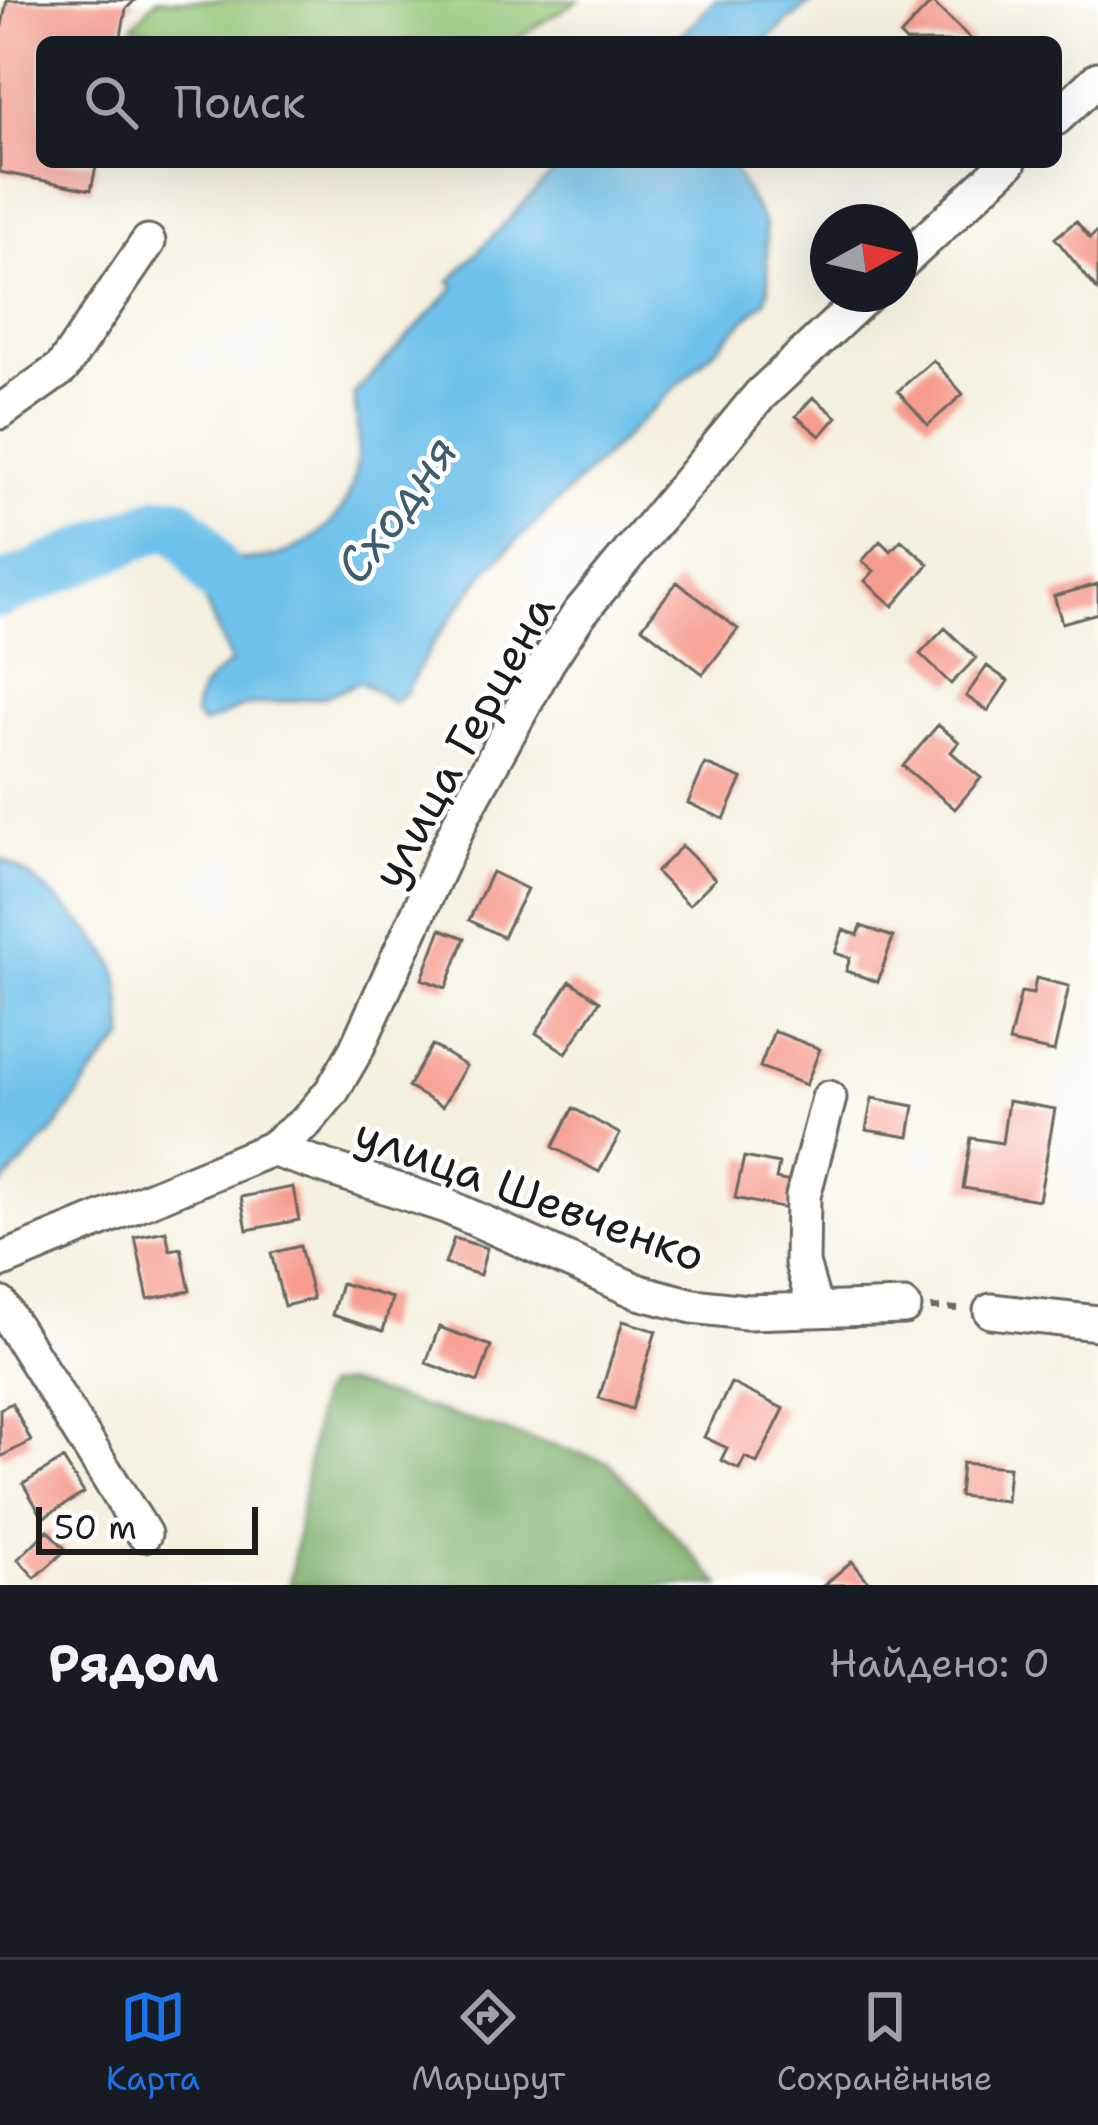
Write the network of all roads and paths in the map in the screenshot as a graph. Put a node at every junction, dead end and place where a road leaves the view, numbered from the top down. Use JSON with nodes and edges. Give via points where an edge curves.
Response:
{"nodes":[{"id":1,"x":1098,"y":79,"type":"edge"},
{"id":2,"x":1062,"y":112,"type":"edge"},
{"id":3,"x":1003,"y":168,"type":"edge"},
{"id":4,"x":148,"y":242,"type":"dead end"},
{"id":5,"x":918,"y":247,"type":"edge"},
{"id":6,"x":849,"y":312,"type":"edge"},
{"id":7,"x":0,"y":412,"type":"edge"},
{"id":8,"x":829,"y":1098,"type":"dead end"},
{"id":9,"x":271,"y":1149,"type":"junction"},
{"id":10,"x":0,"y":1261,"type":"edge"},
{"id":11,"x":0,"y":1304,"type":"edge"},
{"id":12,"x":904,"y":1307,"type":"joint"},
{"id":13,"x":814,"y":1309,"type":"junction"},
{"id":14,"x":991,"y":1311,"type":"joint"},
{"id":15,"x":1098,"y":1323,"type":"edge"},
{"id":16,"x":144,"y":1534,"type":"dead end"}],
"edges":[{"from":1,"to":2,"type":"street"},
{"from":3,"to":5,"type":"street"},
{"from":4,"to":7,"type":"street","via":[[62,368]]},
{"from":6,"to":9,"type":"street","name":"улица Герцена","via":[[760,394],[579,614],[464,813],[356,1050],[306,1122]]},
{"from":8,"to":13,"type":"street","via":[[803,1196],[802,1263]]},
{"from":9,"to":10,"type":"street","name":"улица Герцена"},
{"from":9,"to":13,"type":"street","name":"улица Шевченко","via":[[446,1206],[639,1292],[746,1312]]},
{"from":11,"to":16,"type":"street"},
{"from":12,"to":13,"type":"street","name":"улица Шевченко"},
{"from":12,"to":14,"type":"path"},
{"from":14,"to":15,"type":"street"}]}
